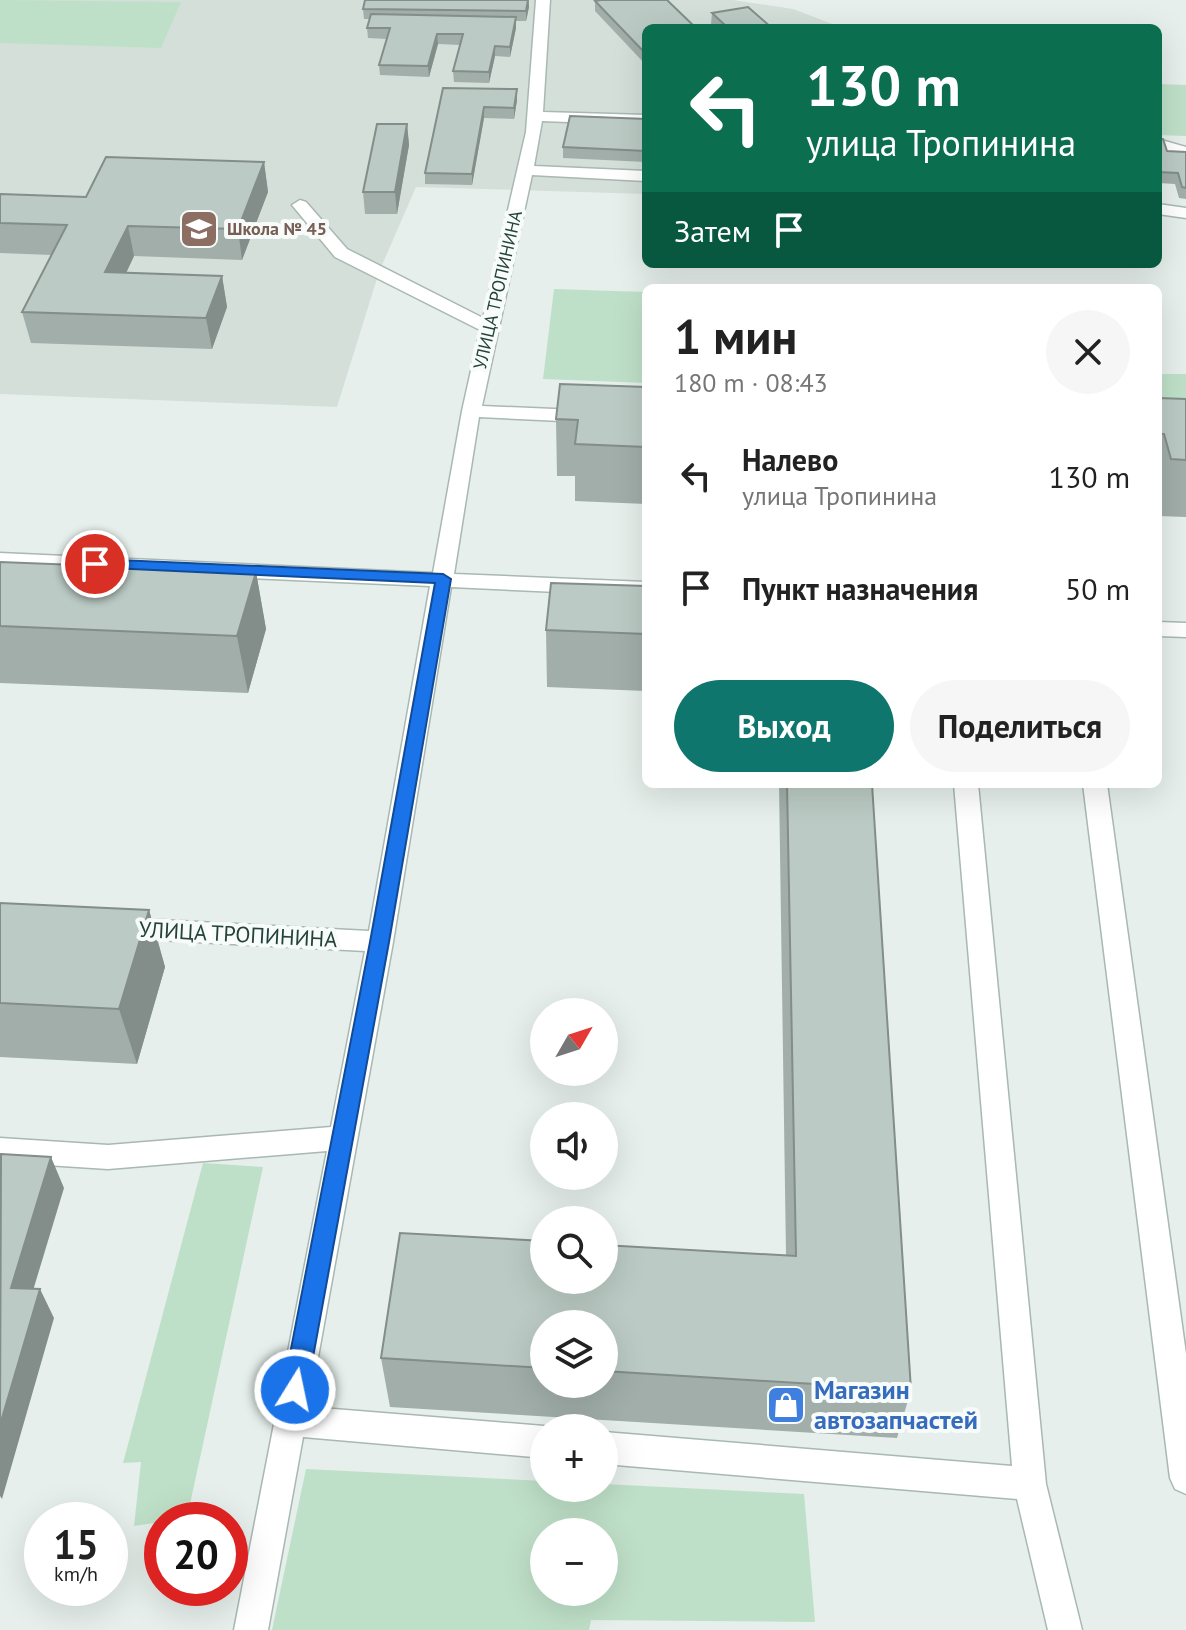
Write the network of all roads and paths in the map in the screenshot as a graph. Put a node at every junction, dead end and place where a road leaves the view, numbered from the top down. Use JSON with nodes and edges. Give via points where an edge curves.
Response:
{"nodes":[{"id":1,"x":546,"y":1,"type":"edge"},
{"id":2,"x":535,"y":116,"type":"junction"},
{"id":3,"x":642,"y":120,"type":"edge"},
{"id":4,"x":1162,"y":145,"type":"edge"},
{"id":5,"x":1186,"y":152,"type":"edge"},
{"id":6,"x":525,"y":170,"type":"junction"},
{"id":7,"x":642,"y":176,"type":"edge"},
{"id":8,"x":300,"y":205,"type":"dead end"},
{"id":9,"x":1162,"y":210,"type":"edge"},
{"id":10,"x":1186,"y":213,"type":"edge"},
{"id":11,"x":488,"y":327,"type":"junction"},
{"id":12,"x":471,"y":411,"type":"junction"},
{"id":13,"x":642,"y":419,"type":"edge"},
{"id":14,"x":0,"y":560,"type":"edge"},
{"id":15,"x":443,"y":579,"type":"junction"},
{"id":16,"x":642,"y":589,"type":"edge"},
{"id":17,"x":1162,"y":629,"type":"edge"},
{"id":18,"x":1186,"y":630,"type":"edge"},
{"id":19,"x":966,"y":788,"type":"edge"},
{"id":20,"x":1096,"y":788,"type":"edge"},
{"id":21,"x":95,"y":926,"type":"edge"},
{"id":22,"x":380,"y":942,"type":"junction"},
{"id":23,"x":341,"y":1138,"type":"junction"},
{"id":24,"x":0,"y":1150,"type":"edge"},
{"id":25,"x":289,"y":1421,"type":"junction"},
{"id":26,"x":530,"y":1441,"type":"edge"},
{"id":27,"x":618,"y":1449,"type":"edge"},
{"id":28,"x":1186,"y":1478,"type":"edge"},
{"id":29,"x":1030,"y":1484,"type":"junction"},
{"id":30,"x":251,"y":1630,"type":"edge"},
{"id":31,"x":1065,"y":1630,"type":"edge"}],
"edges":[{"from":1,"to":2,"type":"street","name":"УЛИЦА ТРОПИНИНА"},
{"from":2,"to":3,"type":"street"},
{"from":2,"to":6,"type":"street","name":"УЛИЦА ТРОПИНИНА"},
{"from":4,"to":5,"type":"street"},
{"from":6,"to":7,"type":"street"},
{"from":6,"to":11,"type":"street","name":"УЛИЦА ТРОПИНИНА"},
{"from":8,"to":11,"type":"street","via":[[341,253]]},
{"from":9,"to":10,"type":"street"},
{"from":11,"to":12,"type":"street","name":"УЛИЦА ТРОПИНИНА"},
{"from":12,"to":13,"type":"street"},
{"from":12,"to":15,"type":"street","name":"УЛИЦА ТРОПИНИНА"},
{"from":14,"to":15,"type":"street"},
{"from":15,"to":16,"type":"street"},
{"from":15,"to":22,"type":"street","name":"УЛИЦА ТРОПИНИНА"},
{"from":17,"to":18,"type":"street"},
{"from":19,"to":29,"type":"street"},
{"from":20,"to":28,"type":"street"},
{"from":21,"to":22,"type":"street","name":"УЛИЦА ТРОПИНИНА"},
{"from":22,"to":23,"type":"street","name":"УЛИЦА ТРОПИНИНА"},
{"from":23,"to":24,"type":"street","via":[[108,1157]]},
{"from":23,"to":25,"type":"street","name":"УЛИЦА ТРОПИНИНА"},
{"from":25,"to":26,"type":"street"},
{"from":25,"to":30,"type":"street","name":"УЛИЦА ТРОПИНИНА"},
{"from":27,"to":29,"type":"street"},
{"from":29,"to":31,"type":"street"}]}
